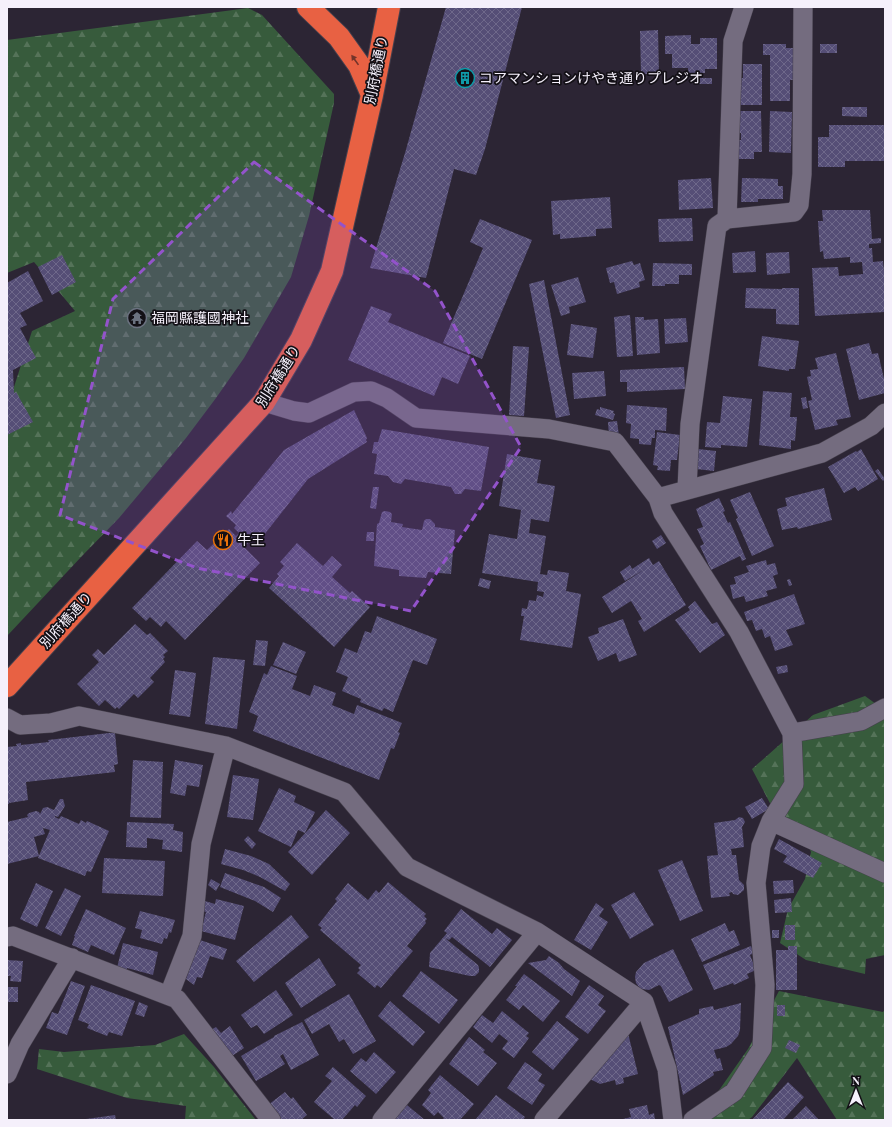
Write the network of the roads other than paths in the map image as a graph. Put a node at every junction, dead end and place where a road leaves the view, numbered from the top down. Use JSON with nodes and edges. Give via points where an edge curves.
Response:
{"nodes":[{"id":1,"x":308,"y":7,"type":"edge"},
{"id":2,"x":389,"y":7,"type":"edge"},
{"id":3,"x":744,"y":7,"type":"edge"},
{"id":4,"x":803,"y":7,"type":"edge"},
{"id":5,"x":372,"y":95,"type":"junction"},
{"id":6,"x":727,"y":219,"type":"junction"},
{"id":7,"x":264,"y":402,"type":"junction"},
{"id":8,"x":885,"y":413,"type":"edge"},
{"id":9,"x":687,"y":489,"type":"junction"},
{"id":10,"x":658,"y":498,"type":"junction"},
{"id":11,"x":7,"y":686,"type":"edge"},
{"id":12,"x":885,"y":708,"type":"edge"},
{"id":13,"x":7,"y":718,"type":"edge"},
{"id":14,"x":792,"y":733,"type":"junction"},
{"id":15,"x":226,"y":746,"type":"junction"},
{"id":16,"x":771,"y":821,"type":"junction"},
{"id":17,"x":885,"y":872,"type":"edge"},
{"id":18,"x":537,"y":932,"type":"junction"},
{"id":19,"x":7,"y":937,"type":"edge"},
{"id":20,"x":72,"y":958,"type":"junction"},
{"id":21,"x":169,"y":995,"type":"junction"},
{"id":22,"x":644,"y":1002,"type":"junction"},
{"id":23,"x":7,"y":1074,"type":"edge"},
{"id":24,"x":270,"y":1120,"type":"edge"},
{"id":25,"x":382,"y":1120,"type":"edge"},
{"id":26,"x":544,"y":1120,"type":"edge"},
{"id":27,"x":673,"y":1120,"type":"edge"},
{"id":28,"x":693,"y":1120,"type":"edge"}],
"edges":[{"from":5,"to":1,"type":"highway","one_way":true,"via":[[360,65],[340,37]]},
{"from":2,"to":5,"type":"highway","name":"別府橋通り"},
{"from":3,"to":6,"type":"street","via":[[733,42]]},
{"from":4,"to":6,"type":"street","via":[[802,174],[799,205],[794,212]]},
{"from":5,"to":7,"type":"highway","name":"別府橋通り","via":[[332,271],[301,340]]},
{"from":6,"to":9,"type":"street","via":[[717,226],[690,424]]},
{"from":7,"to":10,"type":"street","via":[[294,411],[309,412],[354,392],[371,391],[387,398],[416,418],[549,429],[615,442]]},
{"from":7,"to":11,"type":"highway","name":"別府橋通り"},
{"from":8,"to":9,"type":"street","via":[[871,426],[822,453]]},
{"from":9,"to":10,"type":"street"},
{"from":10,"to":14,"type":"street","via":[[664,513],[738,632]]},
{"from":12,"to":14,"type":"street","via":[[860,721]]},
{"from":13,"to":15,"type":"street","via":[[20,725],[51,723],[79,716]]},
{"from":14,"to":16,"type":"street","via":[[794,784]]},
{"from":15,"to":18,"type":"street","via":[[344,792],[407,867]]},
{"from":15,"to":21,"type":"street","via":[[201,844],[192,936]]},
{"from":16,"to":17,"type":"street"},
{"from":16,"to":28,"type":"street","via":[[761,846],[756,883],[765,985],[762,1048],[734,1092]]},
{"from":18,"to":22,"type":"street"},
{"from":18,"to":25,"type":"street"},
{"from":19,"to":20,"type":"street","via":[[12,936]]},
{"from":20,"to":21,"type":"street"},
{"from":20,"to":23,"type":"street","via":[[20,1044]]},
{"from":21,"to":24,"type":"street","via":[[178,999]]},
{"from":22,"to":26,"type":"street"},
{"from":22,"to":27,"type":"street","via":[[667,1069]]}]}
